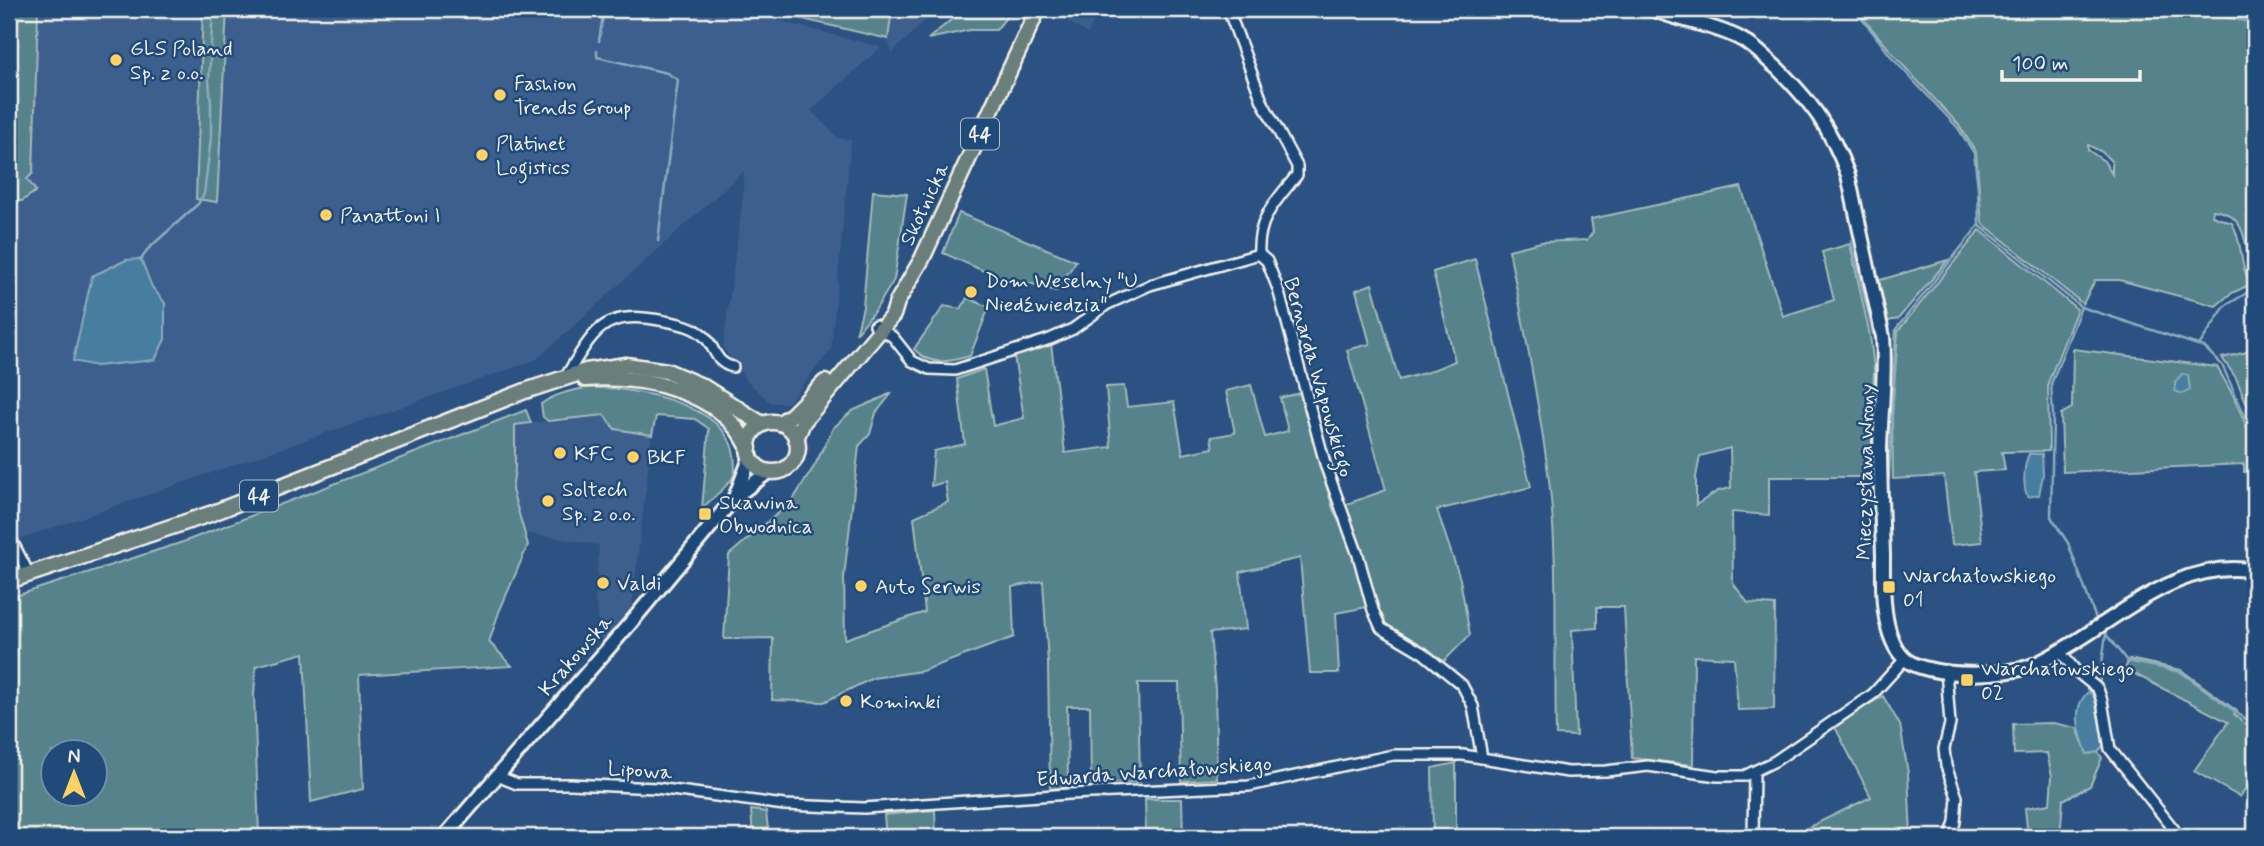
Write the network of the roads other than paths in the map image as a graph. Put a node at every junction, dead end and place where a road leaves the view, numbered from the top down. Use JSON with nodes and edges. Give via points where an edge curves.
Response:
{"nodes":[{"id":1,"x":1038,"y":9,"type":"edge"},
{"id":2,"x":1228,"y":9,"type":"edge"},
{"id":3,"x":1652,"y":9,"type":"edge"},
{"id":4,"x":1259,"y":254,"type":"junction"},
{"id":5,"x":878,"y":328,"type":"junction"},
{"id":6,"x":583,"y":348,"type":"junction"},
{"id":7,"x":733,"y":368,"type":"dead end"},
{"id":8,"x":595,"y":369,"type":"junction"},
{"id":9,"x":840,"y":372,"type":"junction"},
{"id":10,"x":562,"y":379,"type":"junction"},
{"id":11,"x":780,"y":423,"type":"junction"},
{"id":12,"x":762,"y":424,"type":"junction"},
{"id":13,"x":796,"y":439,"type":"junction"},
{"id":14,"x":750,"y":452,"type":"junction"},
{"id":15,"x":768,"y":472,"type":"junction"},
{"id":16,"x":735,"y":497,"type":"junction"},
{"id":17,"x":9,"y":534,"type":"edge"},
{"id":18,"x":2255,"y":572,"type":"edge"},
{"id":19,"x":29,"y":574,"type":"junction"},
{"id":20,"x":9,"y":581,"type":"edge"},
{"id":21,"x":2059,"y":651,"type":"junction"},
{"id":22,"x":1905,"y":659,"type":"junction"},
{"id":23,"x":1945,"y":670,"type":"junction"},
{"id":24,"x":1482,"y":758,"type":"junction"},
{"id":25,"x":1754,"y":772,"type":"junction"},
{"id":26,"x":497,"y":776,"type":"junction"},
{"id":27,"x":780,"y":804,"type":"joint"},
{"id":28,"x":444,"y":837,"type":"edge"},
{"id":29,"x":1753,"y":837,"type":"edge"},
{"id":30,"x":1950,"y":837,"type":"edge"},
{"id":31,"x":2180,"y":837,"type":"edge"}],
"edges":[{"from":1,"to":5,"type":"main road","name":"Skotnicka","number":"44","via":[[922,259]]},
{"from":2,"to":4,"type":"street","via":[[1262,101],[1297,166],[1297,175],[1263,221]]},
{"from":3,"to":22,"type":"street","name":"Mieczysława Wrony","via":[[1710,26],[1758,49],[1805,96],[1824,120],[1838,150],[1883,337],[1884,609],[1892,641]]},
{"from":4,"to":5,"type":"street","name":"Bernarda Wapowskiego","via":[[1150,285],[1106,305],[1073,329],[955,370],[929,369],[912,361],[893,337]]},
{"from":4,"to":24,"type":"street","name":"Bernarda Wapowskiego","via":[[1267,261],[1278,289],[1326,467],[1373,610],[1381,628],[1423,653],[1462,685],[1473,706]]},
{"from":5,"to":9,"type":"main road","name":"Skotnicka","number":"44"},
{"from":6,"to":7,"type":"street","via":[[606,324],[636,316],[691,327],[705,337],[725,366]]},
{"from":6,"to":8,"type":"street","via":[[585,362]]},
{"from":6,"to":10,"type":"street"},
{"from":8,"to":10,"type":"main road","number":"44"},
{"from":8,"to":12,"type":"main road","number":"44","via":[[626,365],[667,371],[702,386]]},
{"from":9,"to":11,"type":"main road","number":"44"},
{"from":9,"to":13,"type":"main road","number":"44"},
{"from":10,"to":14,"type":"main road","number":"44","via":[[626,379],[683,392],[736,427]]},
{"from":10,"to":19,"type":"main road","number":"44","via":[[210,514]]},
{"from":11,"to":12,"type":"main road"},
{"from":11,"to":13,"type":"main road"},
{"from":12,"to":14,"type":"main road","via":[[753,432]]},
{"from":13,"to":15,"type":"main road","number":"44","via":[[790,465]]},
{"from":14,"to":15,"type":"main road","number":"44","via":[[757,467]]},
{"from":14,"to":16,"type":"street","name":"Krakowska"},
{"from":15,"to":16,"type":"street","name":"Krakowska"},
{"from":16,"to":26,"type":"street","name":"Krakowska"},
{"from":17,"to":19,"type":"street"},
{"from":18,"to":21,"type":"street","via":[[2217,569],[2185,579],[2144,598]]},
{"from":19,"to":20,"type":"main road","number":"44"},
{"from":21,"to":23,"type":"street","via":[[2011,672]]},
{"from":21,"to":31,"type":"street","via":[[2098,690],[2110,749]]},
{"from":22,"to":23,"type":"street"},
{"from":22,"to":25,"type":"street","name":"Edwarda Warchałowskiego","via":[[1873,694]]},
{"from":23,"to":30,"type":"street","via":[[1950,724],[1945,766],[1957,797]]},
{"from":24,"to":25,"type":"street","name":"Edwarda Warchałowskiego","via":[[1568,772],[1648,766],[1717,776]]},
{"from":24,"to":27,"type":"street","name":"Edwarda Warchałowskiego","via":[[1393,755],[1249,786],[864,808]]},
{"from":25,"to":29,"type":"street"},
{"from":26,"to":27,"type":"street","name":"Lipowa","via":[[517,784],[656,788]]},
{"from":26,"to":28,"type":"street","name":"Krakowska"}]}
